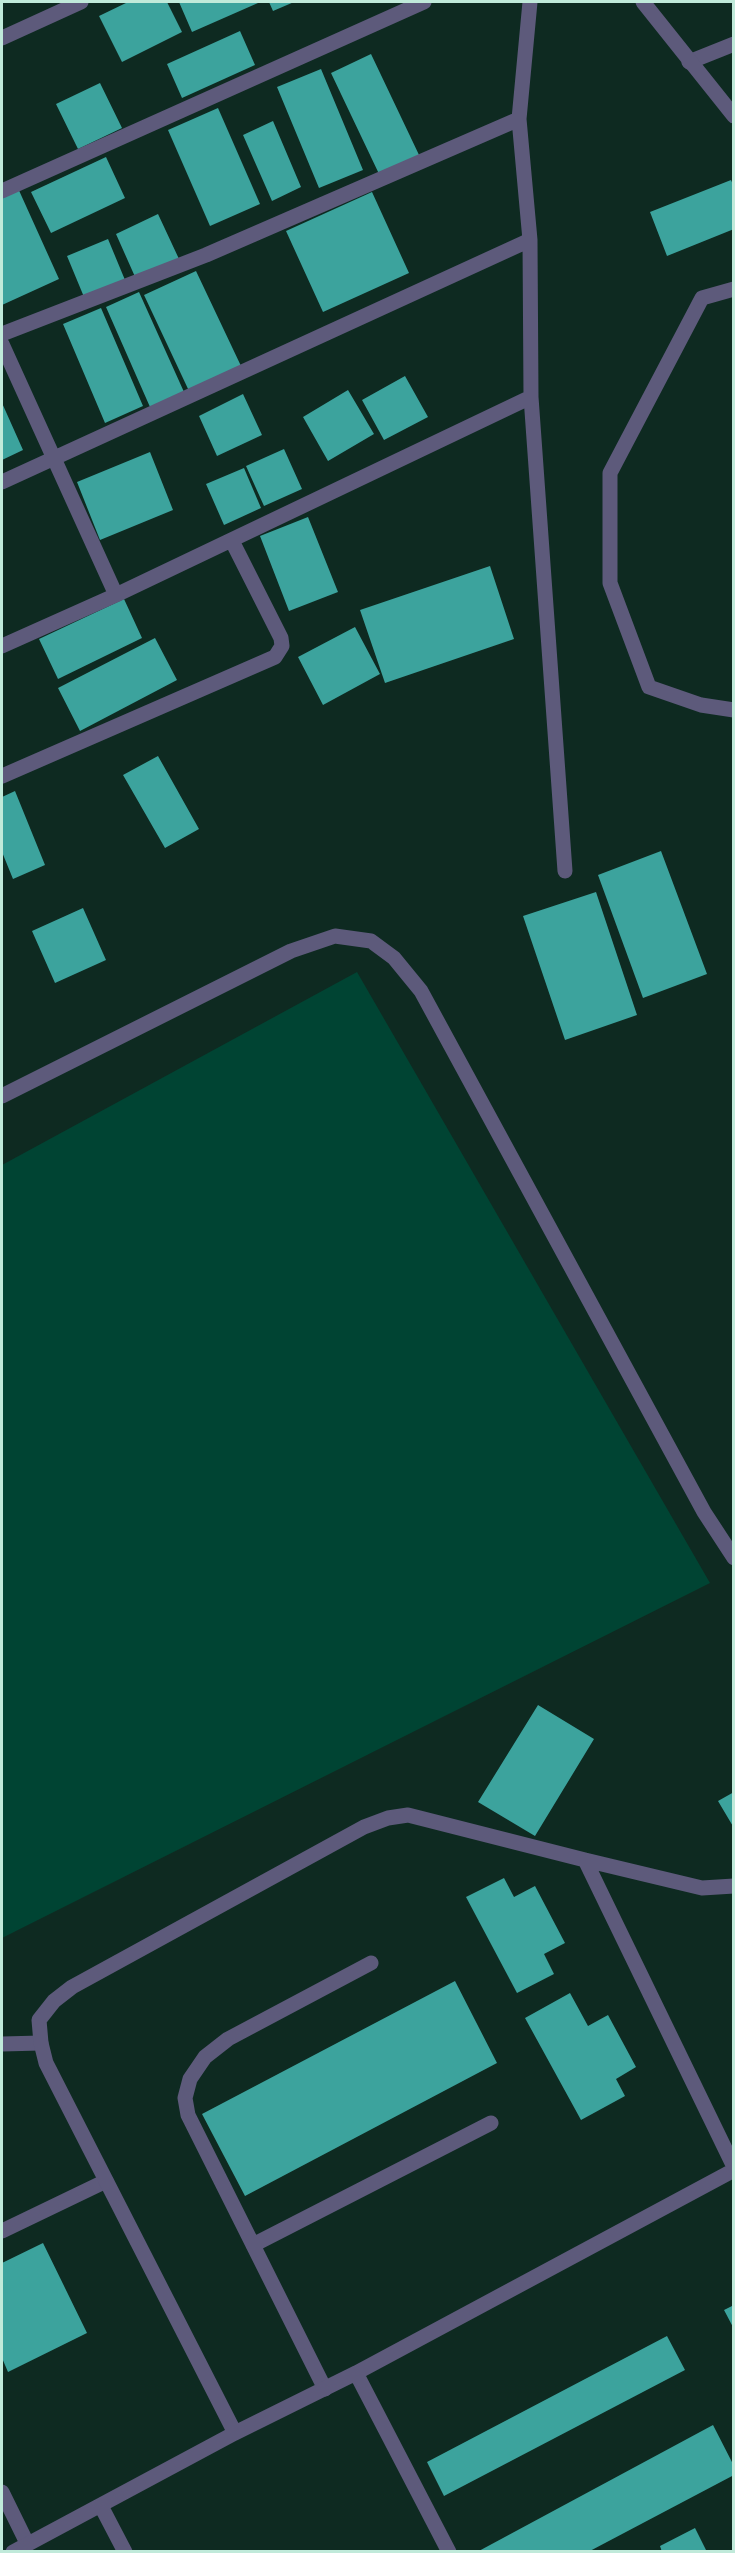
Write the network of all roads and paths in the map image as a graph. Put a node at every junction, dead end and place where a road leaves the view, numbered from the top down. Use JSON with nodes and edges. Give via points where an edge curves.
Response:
{"nodes":[{"id":1,"x":81,"y":2,"type":"edge"},
{"id":2,"x":424,"y":2,"type":"edge"},
{"id":3,"x":530,"y":2,"type":"edge"},
{"id":4,"x":643,"y":2,"type":"edge"},
{"id":5,"x":2,"y":38,"type":"edge"},
{"id":6,"x":734,"y":44,"type":"edge"},
{"id":7,"x":689,"y":62,"type":"junction"},
{"id":8,"x":734,"y":116,"type":"edge"},
{"id":9,"x":519,"y":119,"type":"junction"},
{"id":10,"x":2,"y":191,"type":"edge"},
{"id":11,"x":530,"y":240,"type":"junction"},
{"id":12,"x":734,"y":289,"type":"edge"},
{"id":13,"x":2,"y":334,"type":"edge"},
{"id":14,"x":2,"y":344,"type":"edge"},
{"id":15,"x":531,"y":397,"type":"junction"},
{"id":16,"x":52,"y":458,"type":"junction"},
{"id":17,"x":2,"y":482,"type":"edge"},
{"id":18,"x":232,"y":541,"type":"junction"},
{"id":19,"x":116,"y":596,"type":"junction"},
{"id":20,"x":2,"y":646,"type":"edge"},
{"id":21,"x":734,"y":710,"type":"edge"},
{"id":22,"x":2,"y":776,"type":"edge"},
{"id":23,"x":565,"y":871,"type":"dead end"},
{"id":24,"x":2,"y":1096,"type":"edge"},
{"id":25,"x":734,"y":1558,"type":"edge"},
{"id":26,"x":585,"y":1860,"type":"junction"},
{"id":27,"x":734,"y":1886,"type":"edge"},
{"id":28,"x":371,"y":1963,"type":"dead end"},
{"id":29,"x":41,"y":2043,"type":"junction"},
{"id":30,"x":2,"y":2044,"type":"edge"},
{"id":31,"x":491,"y":2123,"type":"dead end"},
{"id":32,"x":734,"y":2168,"type":"edge"},
{"id":33,"x":106,"y":2181,"type":"junction"},
{"id":34,"x":2,"y":2231,"type":"edge"},
{"id":35,"x":253,"y":2245,"type":"junction"},
{"id":36,"x":356,"y":2373,"type":"junction"},
{"id":37,"x":325,"y":2389,"type":"junction"},
{"id":38,"x":235,"y":2433,"type":"junction"},
{"id":39,"x":2,"y":2492,"type":"edge"},
{"id":40,"x":101,"y":2506,"type":"junction"},
{"id":41,"x":27,"y":2543,"type":"junction"},
{"id":42,"x":13,"y":2552,"type":"edge"},
{"id":43,"x":125,"y":2552,"type":"edge"},
{"id":44,"x":449,"y":2552,"type":"edge"}],
"edges":[{"from":1,"to":5,"type":"street"},
{"from":2,"to":10,"type":"street"},
{"from":3,"to":9,"type":"street"},
{"from":4,"to":7,"type":"street"},
{"from":6,"to":7,"type":"street"},
{"from":7,"to":8,"type":"street"},
{"from":9,"to":11,"type":"street"},
{"from":9,"to":13,"type":"street","via":[[206,255]]},
{"from":11,"to":15,"type":"street"},
{"from":11,"to":16,"type":"street"},
{"from":12,"to":21,"type":"street","via":[[702,298],[610,473],[610,583],[649,687],[700,705]]},
{"from":14,"to":16,"type":"street"},
{"from":15,"to":18,"type":"street"},
{"from":15,"to":23,"type":"street"},
{"from":16,"to":17,"type":"street"},
{"from":16,"to":19,"type":"street"},
{"from":18,"to":19,"type":"street"},
{"from":18,"to":22,"type":"street","via":[[281,638],[282,646],[275,657]]},
{"from":19,"to":20,"type":"street"},
{"from":24,"to":25,"type":"street","via":[[291,951],[335,936],[370,941],[394,958],[421,991],[704,1512]]},
{"from":26,"to":27,"type":"street","via":[[702,1888]]},
{"from":26,"to":29,"type":"street","via":[[408,1815],[388,1818],[364,1827],[72,1987],[39,2020]]},
{"from":26,"to":32,"type":"street"},
{"from":28,"to":35,"type":"street","via":[[228,2039],[205,2057],[190,2079],[185,2098],[188,2115]]},
{"from":29,"to":30,"type":"street"},
{"from":29,"to":33,"type":"street","via":[[46,2062]]},
{"from":31,"to":35,"type":"street"},
{"from":32,"to":36,"type":"street"},
{"from":33,"to":34,"type":"street"},
{"from":33,"to":38,"type":"street"},
{"from":35,"to":37,"type":"street"},
{"from":36,"to":37,"type":"street"},
{"from":36,"to":44,"type":"street"},
{"from":37,"to":38,"type":"street"},
{"from":38,"to":40,"type":"street"},
{"from":39,"to":41,"type":"street"},
{"from":40,"to":41,"type":"street"},
{"from":40,"to":43,"type":"street"},
{"from":41,"to":42,"type":"street"}]}
